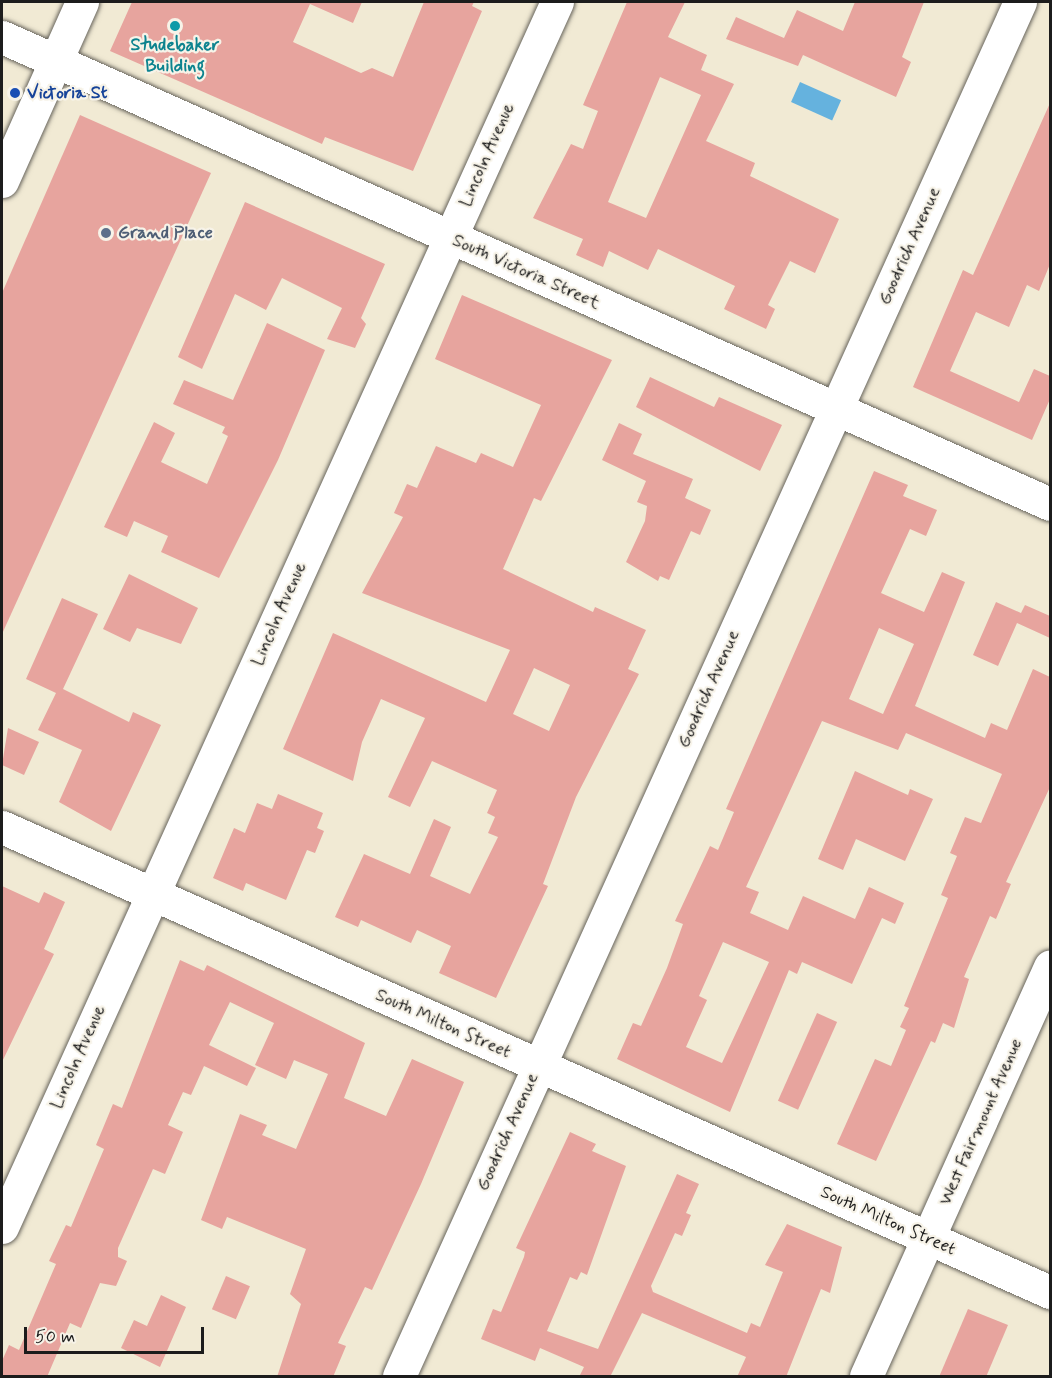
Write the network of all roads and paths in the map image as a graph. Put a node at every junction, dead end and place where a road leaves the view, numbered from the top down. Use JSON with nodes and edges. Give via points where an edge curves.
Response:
{"nodes":[{"id":1,"x":82,"y":2,"type":"edge"},
{"id":2,"x":557,"y":2,"type":"edge"},
{"id":3,"x":1020,"y":2,"type":"edge"},
{"id":4,"x":2,"y":38,"type":"edge"},
{"id":5,"x":56,"y":62,"type":"junction"},
{"id":6,"x":2,"y":181,"type":"edge"},
{"id":7,"x":450,"y":237,"type":"junction"},
{"id":8,"x":836,"y":411,"type":"junction"},
{"id":9,"x":1050,"y":504,"type":"edge"},
{"id":10,"x":2,"y":827,"type":"edge"},
{"id":11,"x":152,"y":895,"type":"junction"},
{"id":12,"x":1050,"y":966,"type":"edge"},
{"id":13,"x":538,"y":1065,"type":"junction"},
{"id":14,"x":2,"y":1227,"type":"edge"},
{"id":15,"x":928,"y":1239,"type":"junction"},
{"id":16,"x":1050,"y":1292,"type":"edge"},
{"id":17,"x":399,"y":1377,"type":"edge"},
{"id":18,"x":866,"y":1377,"type":"edge"}],
"edges":[{"from":1,"to":5,"type":"street"},
{"from":2,"to":7,"type":"street","name":"Lincoln Avenue"},
{"from":3,"to":8,"type":"street","name":"Goodrich Avenue"},
{"from":4,"to":5,"type":"street","name":"South Victoria Street"},
{"from":5,"to":6,"type":"street"},
{"from":5,"to":7,"type":"street","name":"South Victoria Street"},
{"from":7,"to":8,"type":"street","name":"South Victoria Street"},
{"from":7,"to":11,"type":"street","name":"Lincoln Avenue"},
{"from":8,"to":9,"type":"street","name":"South Victoria Street"},
{"from":8,"to":13,"type":"street","name":"Goodrich Avenue"},
{"from":10,"to":11,"type":"street","name":"South Milton Street"},
{"from":11,"to":13,"type":"street","name":"South Milton Street"},
{"from":11,"to":14,"type":"street","name":"Lincoln Avenue"},
{"from":12,"to":15,"type":"street","name":"West Fairmount Avenue"},
{"from":13,"to":15,"type":"street","name":"South Milton Street"},
{"from":13,"to":17,"type":"street","name":"Goodrich Avenue"},
{"from":15,"to":16,"type":"street","name":"South Milton Street"},
{"from":15,"to":18,"type":"street","name":"West Fairmount Avenue"}]}
